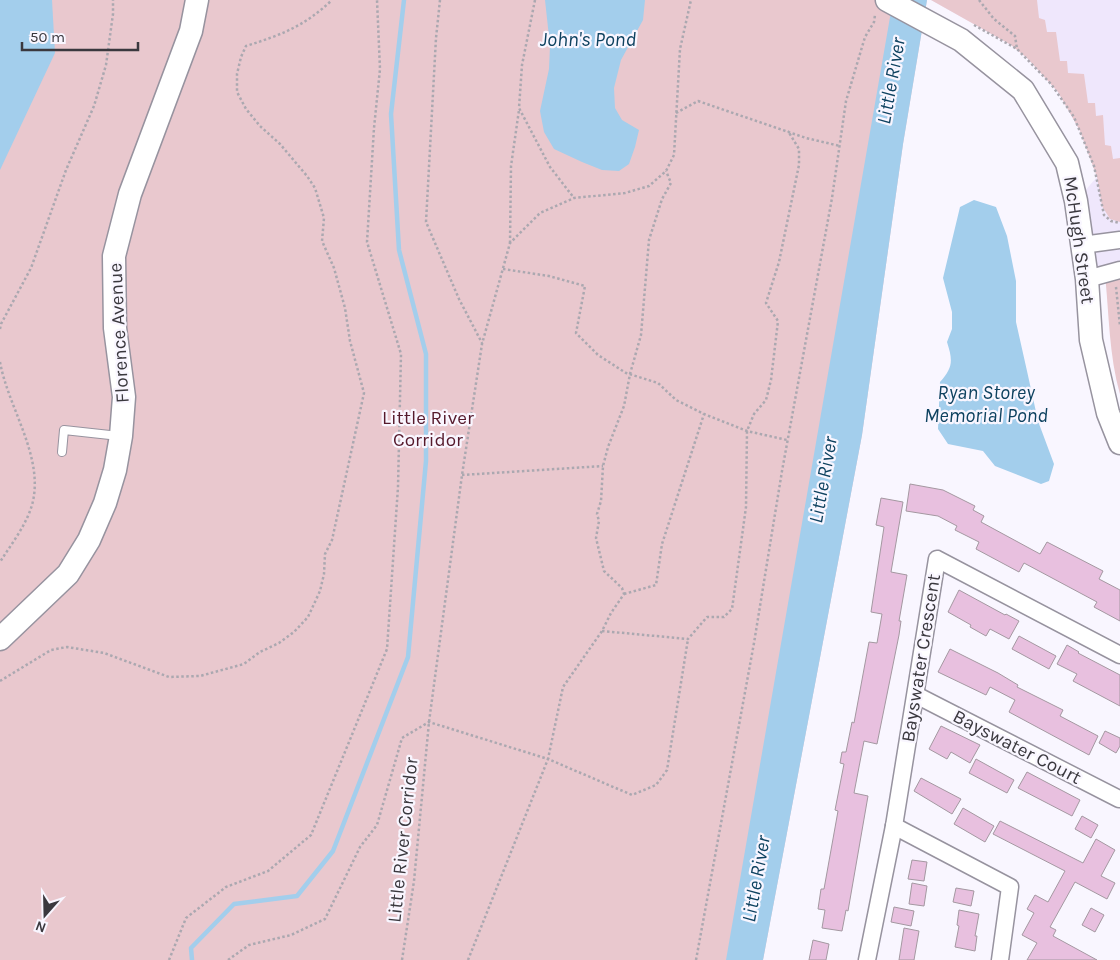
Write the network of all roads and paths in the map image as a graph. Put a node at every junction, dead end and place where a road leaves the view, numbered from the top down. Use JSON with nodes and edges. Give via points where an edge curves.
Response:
{"nodes":[{"id":1,"x":113,"y":0,"type":"edge"},
{"id":2,"x":196,"y":0,"type":"edge"},
{"id":3,"x":332,"y":0,"type":"edge"},
{"id":4,"x":377,"y":0,"type":"edge"},
{"id":5,"x":440,"y":0,"type":"edge"},
{"id":6,"x":535,"y":0,"type":"edge"},
{"id":7,"x":692,"y":0,"type":"edge"},
{"id":8,"x":887,"y":0,"type":"edge"},
{"id":9,"x":979,"y":0,"type":"edge"},
{"id":10,"x":874,"y":22,"type":"dead end"},
{"id":11,"x":964,"y":31,"type":"junction"},
{"id":12,"x":1017,"y":49,"type":"junction"},
{"id":13,"x":519,"y":108,"type":"junction"},
{"id":14,"x":676,"y":113,"type":"junction"},
{"id":15,"x":788,"y":131,"type":"junction"},
{"id":16,"x":840,"y":146,"type":"junction"},
{"id":17,"x":666,"y":171,"type":"junction"},
{"id":18,"x":574,"y":198,"type":"junction"},
{"id":19,"x":1120,"y":223,"type":"edge"},
{"id":20,"x":1120,"y":240,"type":"edge"},
{"id":21,"x":510,"y":243,"type":"junction"},
{"id":22,"x":1082,"y":245,"type":"junction"},
{"id":23,"x":503,"y":269,"type":"junction"},
{"id":24,"x":1120,"y":270,"type":"edge"},
{"id":25,"x":1087,"y":279,"type":"junction"},
{"id":26,"x":1116,"y":291,"type":"dead end"},
{"id":27,"x":1120,"y":326,"type":"edge"},
{"id":28,"x":0,"y":330,"type":"edge"},
{"id":29,"x":482,"y":344,"type":"junction"},
{"id":30,"x":0,"y":362,"type":"edge"},
{"id":31,"x":630,"y":374,"type":"junction"},
{"id":32,"x":704,"y":414,"type":"junction"},
{"id":33,"x":746,"y":431,"type":"junction"},
{"id":34,"x":121,"y":436,"type":"junction"},
{"id":35,"x":787,"y":440,"type":"junction"},
{"id":36,"x":1120,"y":443,"type":"edge"},
{"id":37,"x":62,"y":452,"type":"dead end"},
{"id":38,"x":603,"y":466,"type":"junction"},
{"id":39,"x":462,"y":475,"type":"junction"},
{"id":40,"x":0,"y":562,"type":"edge"},
{"id":41,"x":624,"y":594,"type":"junction"},
{"id":42,"x":602,"y":631,"type":"junction"},
{"id":43,"x":0,"y":639,"type":"edge"},
{"id":44,"x":688,"y":639,"type":"junction"},
{"id":45,"x":1120,"y":655,"type":"edge"},
{"id":46,"x":0,"y":681,"type":"edge"},
{"id":47,"x":916,"y":695,"type":"junction"},
{"id":48,"x":429,"y":722,"type":"junction"},
{"id":49,"x":548,"y":760,"type":"junction"},
{"id":50,"x":1119,"y":799,"type":"edge"},
{"id":51,"x":894,"y":826,"type":"junction"},
{"id":52,"x":169,"y":960,"type":"edge"},
{"id":53,"x":228,"y":960,"type":"edge"},
{"id":54,"x":402,"y":960,"type":"edge"},
{"id":55,"x":468,"y":960,"type":"edge"},
{"id":56,"x":696,"y":960,"type":"edge"},
{"id":57,"x":867,"y":960,"type":"edge"},
{"id":58,"x":1000,"y":960,"type":"edge"}],
"edges":[{"from":1,"to":28,"type":"path","via":[[106,65],[94,106],[66,170],[31,268]]},
{"from":2,"to":34,"type":"street","name":"Florence Avenue","via":[[191,31],[130,194],[114,256],[116,328],[124,397]]},
{"from":3,"to":46,"type":"path","via":[[297,27],[246,46],[237,83],[237,92],[246,109],[280,144],[314,188],[324,218],[322,241],[334,268],[364,392],[332,540],[325,554],[320,591],[308,617],[280,643],[244,664],[200,676],[169,677],[104,653],[68,647],[51,650]]},
{"from":4,"to":52,"type":"path","via":[[380,69],[367,242],[401,354],[398,487],[387,649],[311,835],[268,871],[226,887],[186,918]]},
{"from":5,"to":29,"type":"path","via":[[426,222]]},
{"from":6,"to":13,"type":"path","via":[[522,65]]},
{"from":7,"to":14,"type":"path","via":[[680,49]]},
{"from":8,"to":11,"type":"street","name":"McHugh Street"},
{"from":9,"to":12,"type":"path","via":[[994,19],[1015,36]]},
{"from":10,"to":16,"type":"path","via":[[865,37],[846,101]]},
{"from":11,"to":12,"type":"path"},
{"from":11,"to":22,"type":"street","name":"McHugh Street","via":[[1023,90],[1068,163]]},
{"from":12,"to":19,"type":"path","via":[[1051,84],[1074,116],[1094,166],[1104,215]]},
{"from":13,"to":18,"type":"path","via":[[550,167]]},
{"from":13,"to":21,"type":"path","via":[[511,166]]},
{"from":14,"to":15,"type":"path","via":[[698,101]]},
{"from":14,"to":17,"type":"path","via":[[674,155]]},
{"from":15,"to":16,"type":"path"},
{"from":15,"to":33,"type":"path","via":[[799,150],[799,165],[779,262],[766,303],[778,321],[771,380],[766,400]]},
{"from":16,"to":35,"type":"path"},
{"from":17,"to":18,"type":"path","name":"Little River Corridor","via":[[649,186],[625,193]]},
{"from":17,"to":31,"type":"path","via":[[671,183],[662,199],[649,240],[641,335]]},
{"from":18,"to":21,"type":"path","name":"Little River Corridor","via":[[540,213]]},
{"from":20,"to":22,"type":"street"},
{"from":21,"to":23,"type":"path","name":"Little River Corridor"},
{"from":22,"to":25,"type":"street","name":"McHugh Street"},
{"from":23,"to":29,"type":"path","name":"Little River Corridor"},
{"from":23,"to":31,"type":"path","via":[[585,286],[576,333],[598,355]]},
{"from":24,"to":25,"type":"street"},
{"from":25,"to":36,"type":"street","name":"McHugh Street","via":[[1090,340],[1108,413]]},
{"from":26,"to":27,"type":"path"},
{"from":29,"to":39,"type":"path","name":"Little River Corridor"},
{"from":30,"to":40,"type":"path","via":[[35,474],[33,502]]},
{"from":31,"to":32,"type":"path","via":[[658,383],[676,400]]},
{"from":31,"to":38,"type":"path","via":[[624,406]]},
{"from":32,"to":33,"type":"path"},
{"from":32,"to":41,"type":"path","via":[[662,544],[656,584]]},
{"from":33,"to":35,"type":"path"},
{"from":33,"to":44,"type":"path","via":[[746,507],[732,609],[724,617],[707,617]]},
{"from":34,"to":37,"type":"lane","via":[[64,430]]},
{"from":34,"to":43,"type":"street","name":"Florence Avenue","via":[[115,470],[90,540],[68,574]]},
{"from":35,"to":56,"type":"path"},
{"from":38,"to":39,"type":"path"},
{"from":38,"to":41,"type":"path","via":[[596,538],[604,571]]},
{"from":39,"to":48,"type":"path","name":"Little River Corridor"},
{"from":41,"to":42,"type":"path"},
{"from":42,"to":44,"type":"path"},
{"from":42,"to":49,"type":"path","via":[[563,687]]},
{"from":44,"to":49,"type":"path","via":[[667,770],[656,785],[632,795]]},
{"from":45,"to":47,"type":"street","name":"Bayswater Crescent","via":[[937,559]]},
{"from":47,"to":50,"type":"street","name":"Bayswater Court"},
{"from":47,"to":51,"type":"street","name":"Bayswater Crescent"},
{"from":48,"to":49,"type":"path"},
{"from":48,"to":53,"type":"path","via":[[402,738],[377,825],[360,847],[325,919],[291,935],[249,945]]},
{"from":48,"to":54,"type":"path","name":"Little River Corridor","via":[[414,881]]},
{"from":49,"to":55,"type":"path"},
{"from":51,"to":57,"type":"street","name":"Bayswater Crescent"},
{"from":51,"to":58,"type":"street","via":[[1010,887]]}]}
